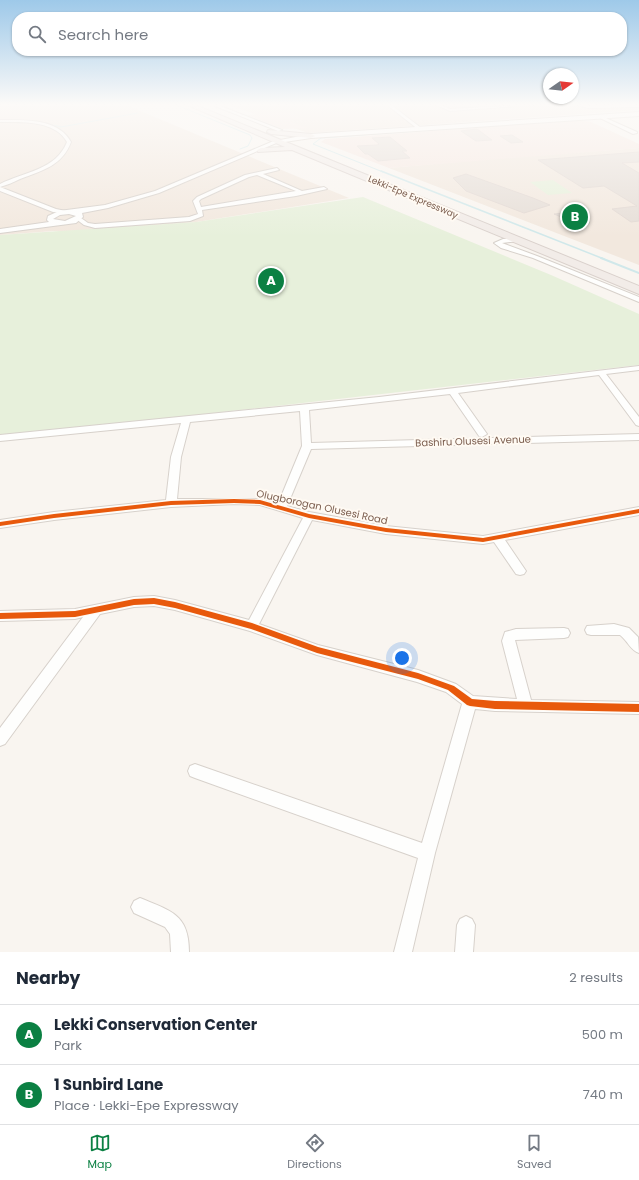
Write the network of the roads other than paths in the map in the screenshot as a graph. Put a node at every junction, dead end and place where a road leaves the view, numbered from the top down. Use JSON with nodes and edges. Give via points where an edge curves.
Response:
{"nodes":[{"id":1,"x":66,"y":148,"type":"edge"},
{"id":2,"x":261,"y":148,"type":"edge"},
{"id":3,"x":261,"y":148,"type":"edge"},
{"id":4,"x":272,"y":148,"type":"edge"},
{"id":5,"x":302,"y":148,"type":"edge"},
{"id":6,"x":304,"y":148,"type":"edge"},
{"id":7,"x":309,"y":151,"type":"junction"},
{"id":8,"x":334,"y":159,"type":"junction"},
{"id":9,"x":277,"y":169,"type":"dead end"},
{"id":10,"x":259,"y":174,"type":"junction"},
{"id":11,"x":0,"y":185,"type":"edge"},
{"id":12,"x":324,"y":188,"type":"dead end"},
{"id":13,"x":298,"y":194,"type":"junction"},
{"id":14,"x":0,"y":195,"type":"edge"},
{"id":15,"x":200,"y":210,"type":"junction"},
{"id":16,"x":64,"y":212,"type":"junction"},
{"id":17,"x":73,"y":212,"type":"junction"},
{"id":18,"x":50,"y":218,"type":"junction"},
{"id":19,"x":79,"y":218,"type":"junction"},
{"id":20,"x":64,"y":223,"type":"junction"},
{"id":21,"x":126,"y":224,"type":"junction"},
{"id":22,"x":0,"y":228,"type":"edge"},
{"id":23,"x":0,"y":231,"type":"edge"},
{"id":24,"x":499,"y":239,"type":"junction"},
{"id":25,"x":639,"y":282,"type":"edge"},
{"id":26,"x":639,"y":290,"type":"edge"},
{"id":27,"x":639,"y":300,"type":"edge"},
{"id":28,"x":639,"y":368,"type":"edge"},
{"id":29,"x":601,"y":372,"type":"junction"},
{"id":30,"x":452,"y":391,"type":"junction"},
{"id":31,"x":304,"y":408,"type":"junction"},
{"id":32,"x":186,"y":420,"type":"junction"},
{"id":33,"x":639,"y":423,"type":"edge"},
{"id":34,"x":482,"y":434,"type":"dead end"},
{"id":35,"x":639,"y":437,"type":"edge"},
{"id":36,"x":0,"y":438,"type":"edge"},
{"id":37,"x":307,"y":446,"type":"junction"},
{"id":38,"x":171,"y":503,"type":"junction"},
{"id":39,"x":281,"y":509,"type":"junction"},
{"id":40,"x":639,"y":511,"type":"edge"},
{"id":41,"x":310,"y":516,"type":"junction"},
{"id":42,"x":0,"y":524,"type":"edge"},
{"id":43,"x":497,"y":537,"type":"junction"},
{"id":44,"x":520,"y":571,"type":"dead end"},
{"id":45,"x":95,"y":610,"type":"junction"},
{"id":46,"x":0,"y":616,"type":"edge"},
{"id":47,"x":252,"y":626,"type":"junction"},
{"id":48,"x":591,"y":630,"type":"dead end"},
{"id":49,"x":564,"y":633,"type":"dead end"},
{"id":50,"x":639,"y":648,"type":"edge"},
{"id":51,"x":470,"y":702,"type":"junction"},
{"id":52,"x":526,"y":706,"type":"junction"},
{"id":53,"x":639,"y":708,"type":"edge"},
{"id":54,"x":0,"y":739,"type":"edge"},
{"id":55,"x":195,"y":771,"type":"dead end"},
{"id":56,"x":427,"y":853,"type":"junction"},
{"id":57,"x":140,"y":907,"type":"dead end"},
{"id":58,"x":466,"y":925,"type":"dead end"},
{"id":59,"x":180,"y":952,"type":"edge"},
{"id":60,"x":403,"y":952,"type":"edge"},
{"id":61,"x":464,"y":952,"type":"edge"}],
"edges":[{"from":1,"to":11,"type":"street","via":[[50,165]]},
{"from":2,"to":17,"type":"street","via":[[157,192],[106,207]]},
{"from":3,"to":19,"type":"street","via":[[169,191]]},
{"from":4,"to":7,"type":"highway"},
{"from":5,"to":7,"type":"highway","name":"Lekki-Epe Expressway"},
{"from":6,"to":8,"type":"highway"},
{"from":7,"to":8,"type":"highway","name":"Lekki-Epe Expressway"},
{"from":7,"to":24,"type":"highway","name":"Lekki-Epe Expressway"},
{"from":8,"to":25,"type":"highway","name":"Lekki-Epe Expressway"},
{"from":9,"to":10,"type":"street"},
{"from":10,"to":13,"type":"street","via":[[300,191]]},
{"from":10,"to":15,"type":"street","via":[[247,176],[199,198],[196,201]]},
{"from":11,"to":16,"type":"street","via":[[55,211]]},
{"from":12,"to":13,"type":"street"},
{"from":13,"to":15,"type":"street"},
{"from":14,"to":18,"type":"street","via":[[46,213]]},
{"from":15,"to":21,"type":"street","via":[[202,215],[190,220]]},
{"from":16,"to":17,"type":"street"},
{"from":16,"to":18,"type":"street"},
{"from":17,"to":19,"type":"street","via":[[81,215]]},
{"from":18,"to":20,"type":"street","via":[[52,222]]},
{"from":18,"to":22,"type":"street"},
{"from":19,"to":20,"type":"street"},
{"from":19,"to":21,"type":"street","via":[[86,224],[95,226]]},
{"from":20,"to":21,"type":"street","via":[[99,229],[122,227]]},
{"from":20,"to":23,"type":"street"},
{"from":24,"to":26,"type":"highway","name":"Lekki-Epe Expressway","via":[[516,240]]},
{"from":24,"to":27,"type":"street","via":[[500,246],[535,257]]},
{"from":28,"to":29,"type":"street"},
{"from":29,"to":30,"type":"street"},
{"from":29,"to":33,"type":"street"},
{"from":30,"to":31,"type":"street"},
{"from":30,"to":34,"type":"street"},
{"from":31,"to":32,"type":"street"},
{"from":31,"to":37,"type":"street"},
{"from":32,"to":36,"type":"street"},
{"from":32,"to":38,"type":"street","via":[[176,457]]},
{"from":35,"to":37,"type":"street","name":"Bashiru Olusesi Avenue"},
{"from":37,"to":39,"type":"street"},
{"from":38,"to":39,"type":"street","name":"Olugborogan Olusesi Road","via":[[234,500],[260,502]]},
{"from":38,"to":42,"type":"street","name":"Olugborogan Olusesi Road"},
{"from":39,"to":41,"type":"street","name":"Olugborogan Olusesi Road"},
{"from":40,"to":43,"type":"street","name":"Olugborogan Olusesi Road"},
{"from":41,"to":43,"type":"street","name":"Olugborogan Olusesi Road","via":[[386,530],[483,540]]},
{"from":41,"to":47,"type":"street"},
{"from":43,"to":44,"type":"street"},
{"from":45,"to":46,"type":"street","via":[[53,615]]},
{"from":45,"to":47,"type":"street","via":[[134,602],[154,601]]},
{"from":45,"to":54,"type":"street"},
{"from":47,"to":51,"type":"street","via":[[317,650],[418,676],[451,688]]},
{"from":48,"to":50,"type":"street","via":[[623,630],[632,636]]},
{"from":49,"to":52,"type":"street","via":[[509,636],[508,642]]},
{"from":51,"to":52,"type":"street"},
{"from":51,"to":56,"type":"street"},
{"from":52,"to":53,"type":"street"},
{"from":55,"to":56,"type":"street"},
{"from":56,"to":60,"type":"street"},
{"from":57,"to":59,"type":"street","via":[[170,920],[177,926],[181,938]]},
{"from":58,"to":61,"type":"street"}]}
